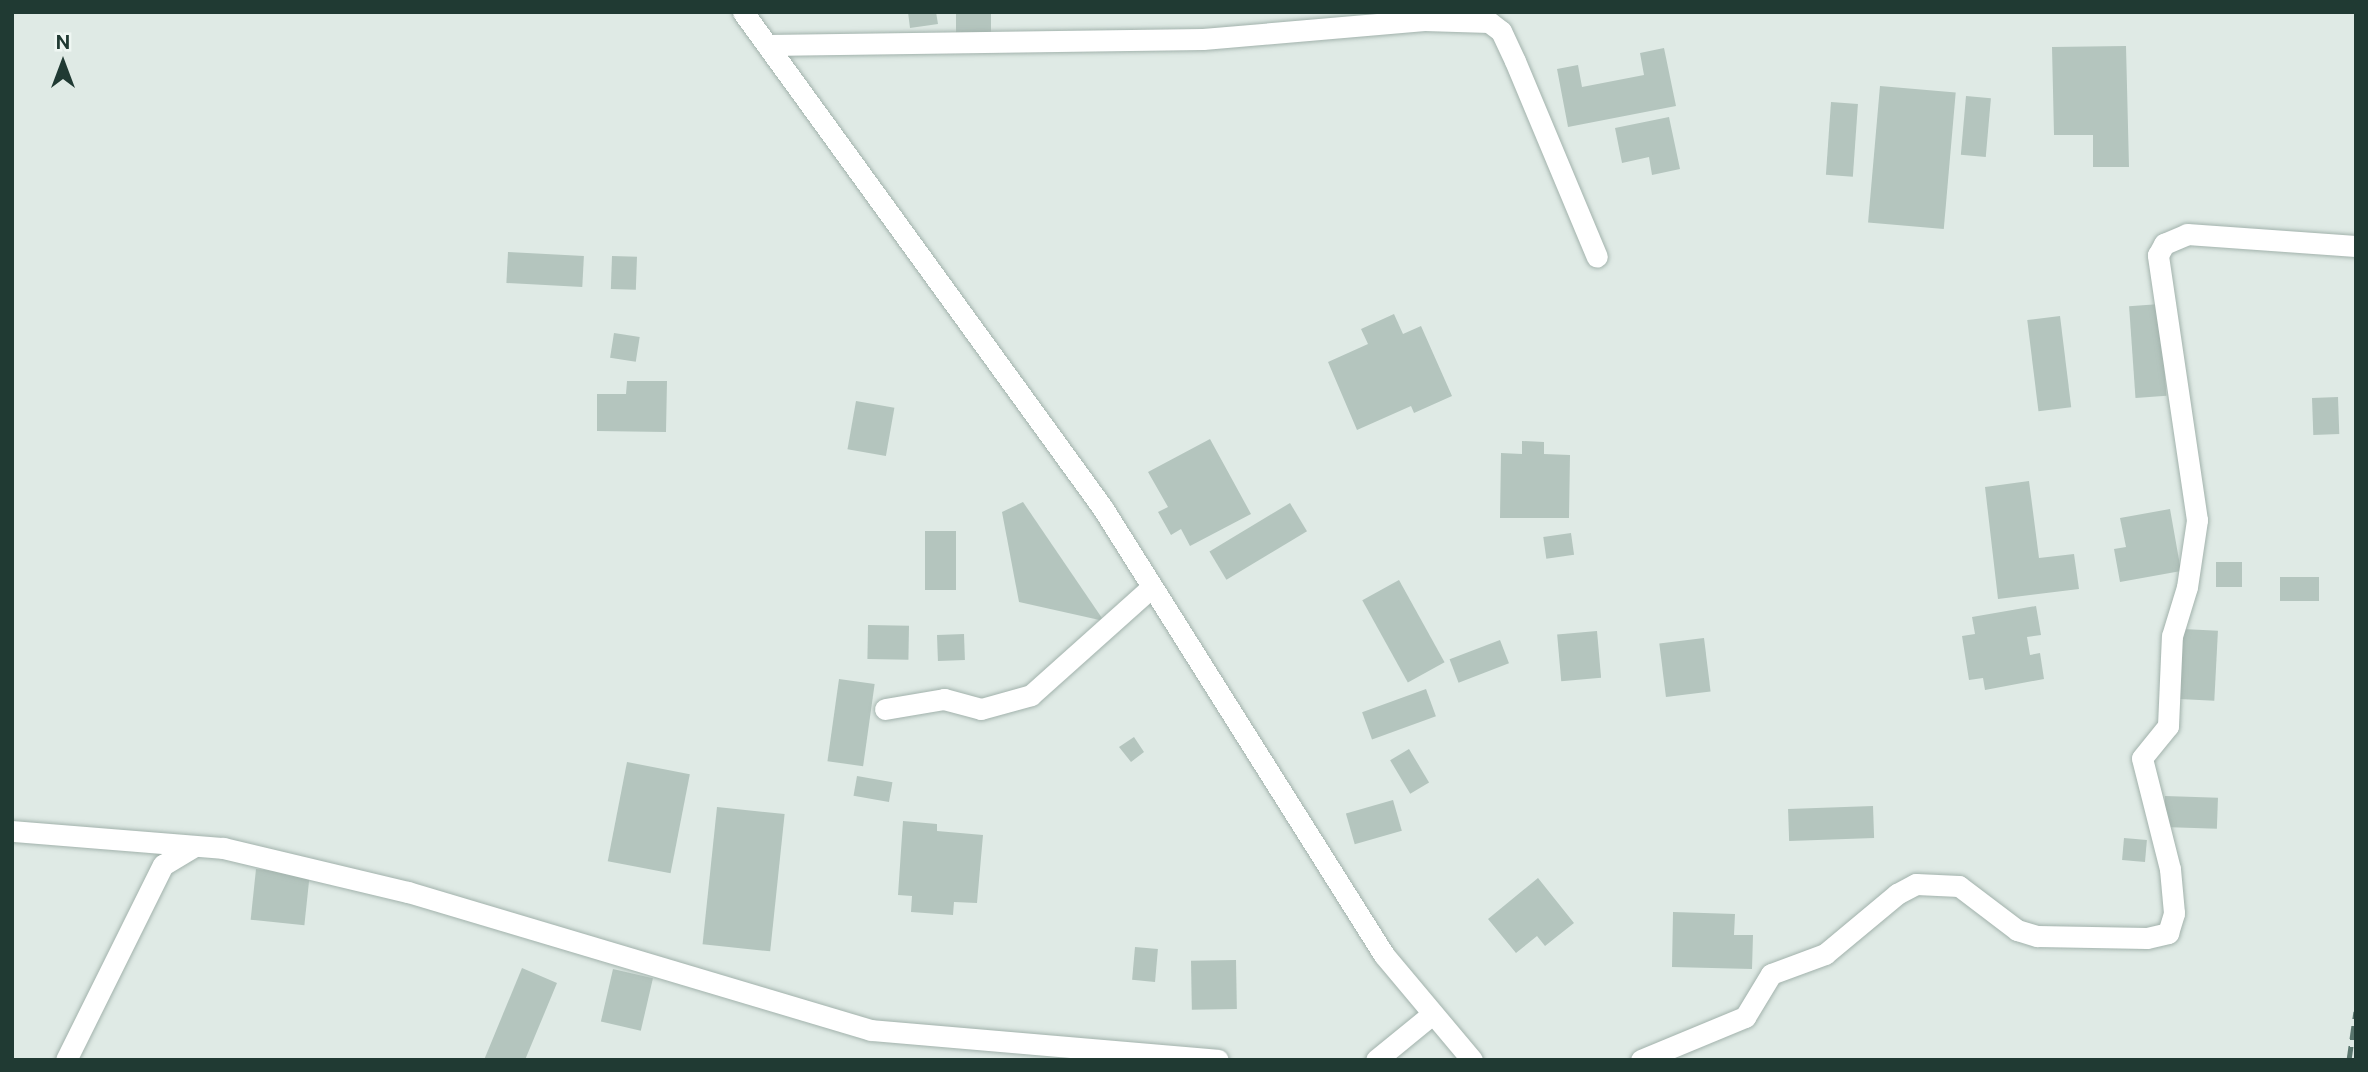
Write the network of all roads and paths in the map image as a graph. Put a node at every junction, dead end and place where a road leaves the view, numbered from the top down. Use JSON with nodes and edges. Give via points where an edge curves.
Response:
{"nodes":[{"id":1,"x":743,"y":12,"type":"edge"},
{"id":2,"x":767,"y":45,"type":"junction"},
{"id":3,"x":2356,"y":246,"type":"edge"},
{"id":4,"x":1597,"y":257,"type":"dead end"},
{"id":5,"x":1152,"y":587,"type":"junction"},
{"id":6,"x":885,"y":709,"type":"dead end"},
{"id":7,"x":12,"y":831,"type":"edge"},
{"id":8,"x":194,"y":846,"type":"junction"},
{"id":9,"x":1431,"y":1015,"type":"junction"},
{"id":10,"x":66,"y":1060,"type":"edge"},
{"id":11,"x":1218,"y":1060,"type":"edge"},
{"id":12,"x":1376,"y":1060,"type":"edge"},
{"id":13,"x":1472,"y":1060,"type":"edge"},
{"id":14,"x":1641,"y":1060,"type":"edge"}],
"edges":[{"from":1,"to":2,"type":"street"},
{"from":2,"to":4,"type":"street","via":[[1203,39],[1423,20],[1489,22],[1501,31],[1515,61]]},
{"from":2,"to":5,"type":"street","via":[[1102,507]]},
{"from":3,"to":14,"type":"street","via":[[2187,234],[2164,244],[2158,255],[2197,520],[2187,587],[2172,636],[2168,726],[2142,758],[2170,869],[2174,913],[2168,933],[2147,938],[2037,936],[2017,930],[1959,886],[1916,884],[1897,894],[1825,954],[1771,974],[1745,1017]]},
{"from":5,"to":6,"type":"street","via":[[1031,695],[981,709],[944,699]]},
{"from":5,"to":9,"type":"street","via":[[1384,955]]},
{"from":7,"to":8,"type":"street"},
{"from":8,"to":10,"type":"street","via":[[163,865]]},
{"from":8,"to":11,"type":"street","via":[[223,848],[408,892],[871,1030]]},
{"from":9,"to":12,"type":"street"},
{"from":9,"to":13,"type":"street"}]}
